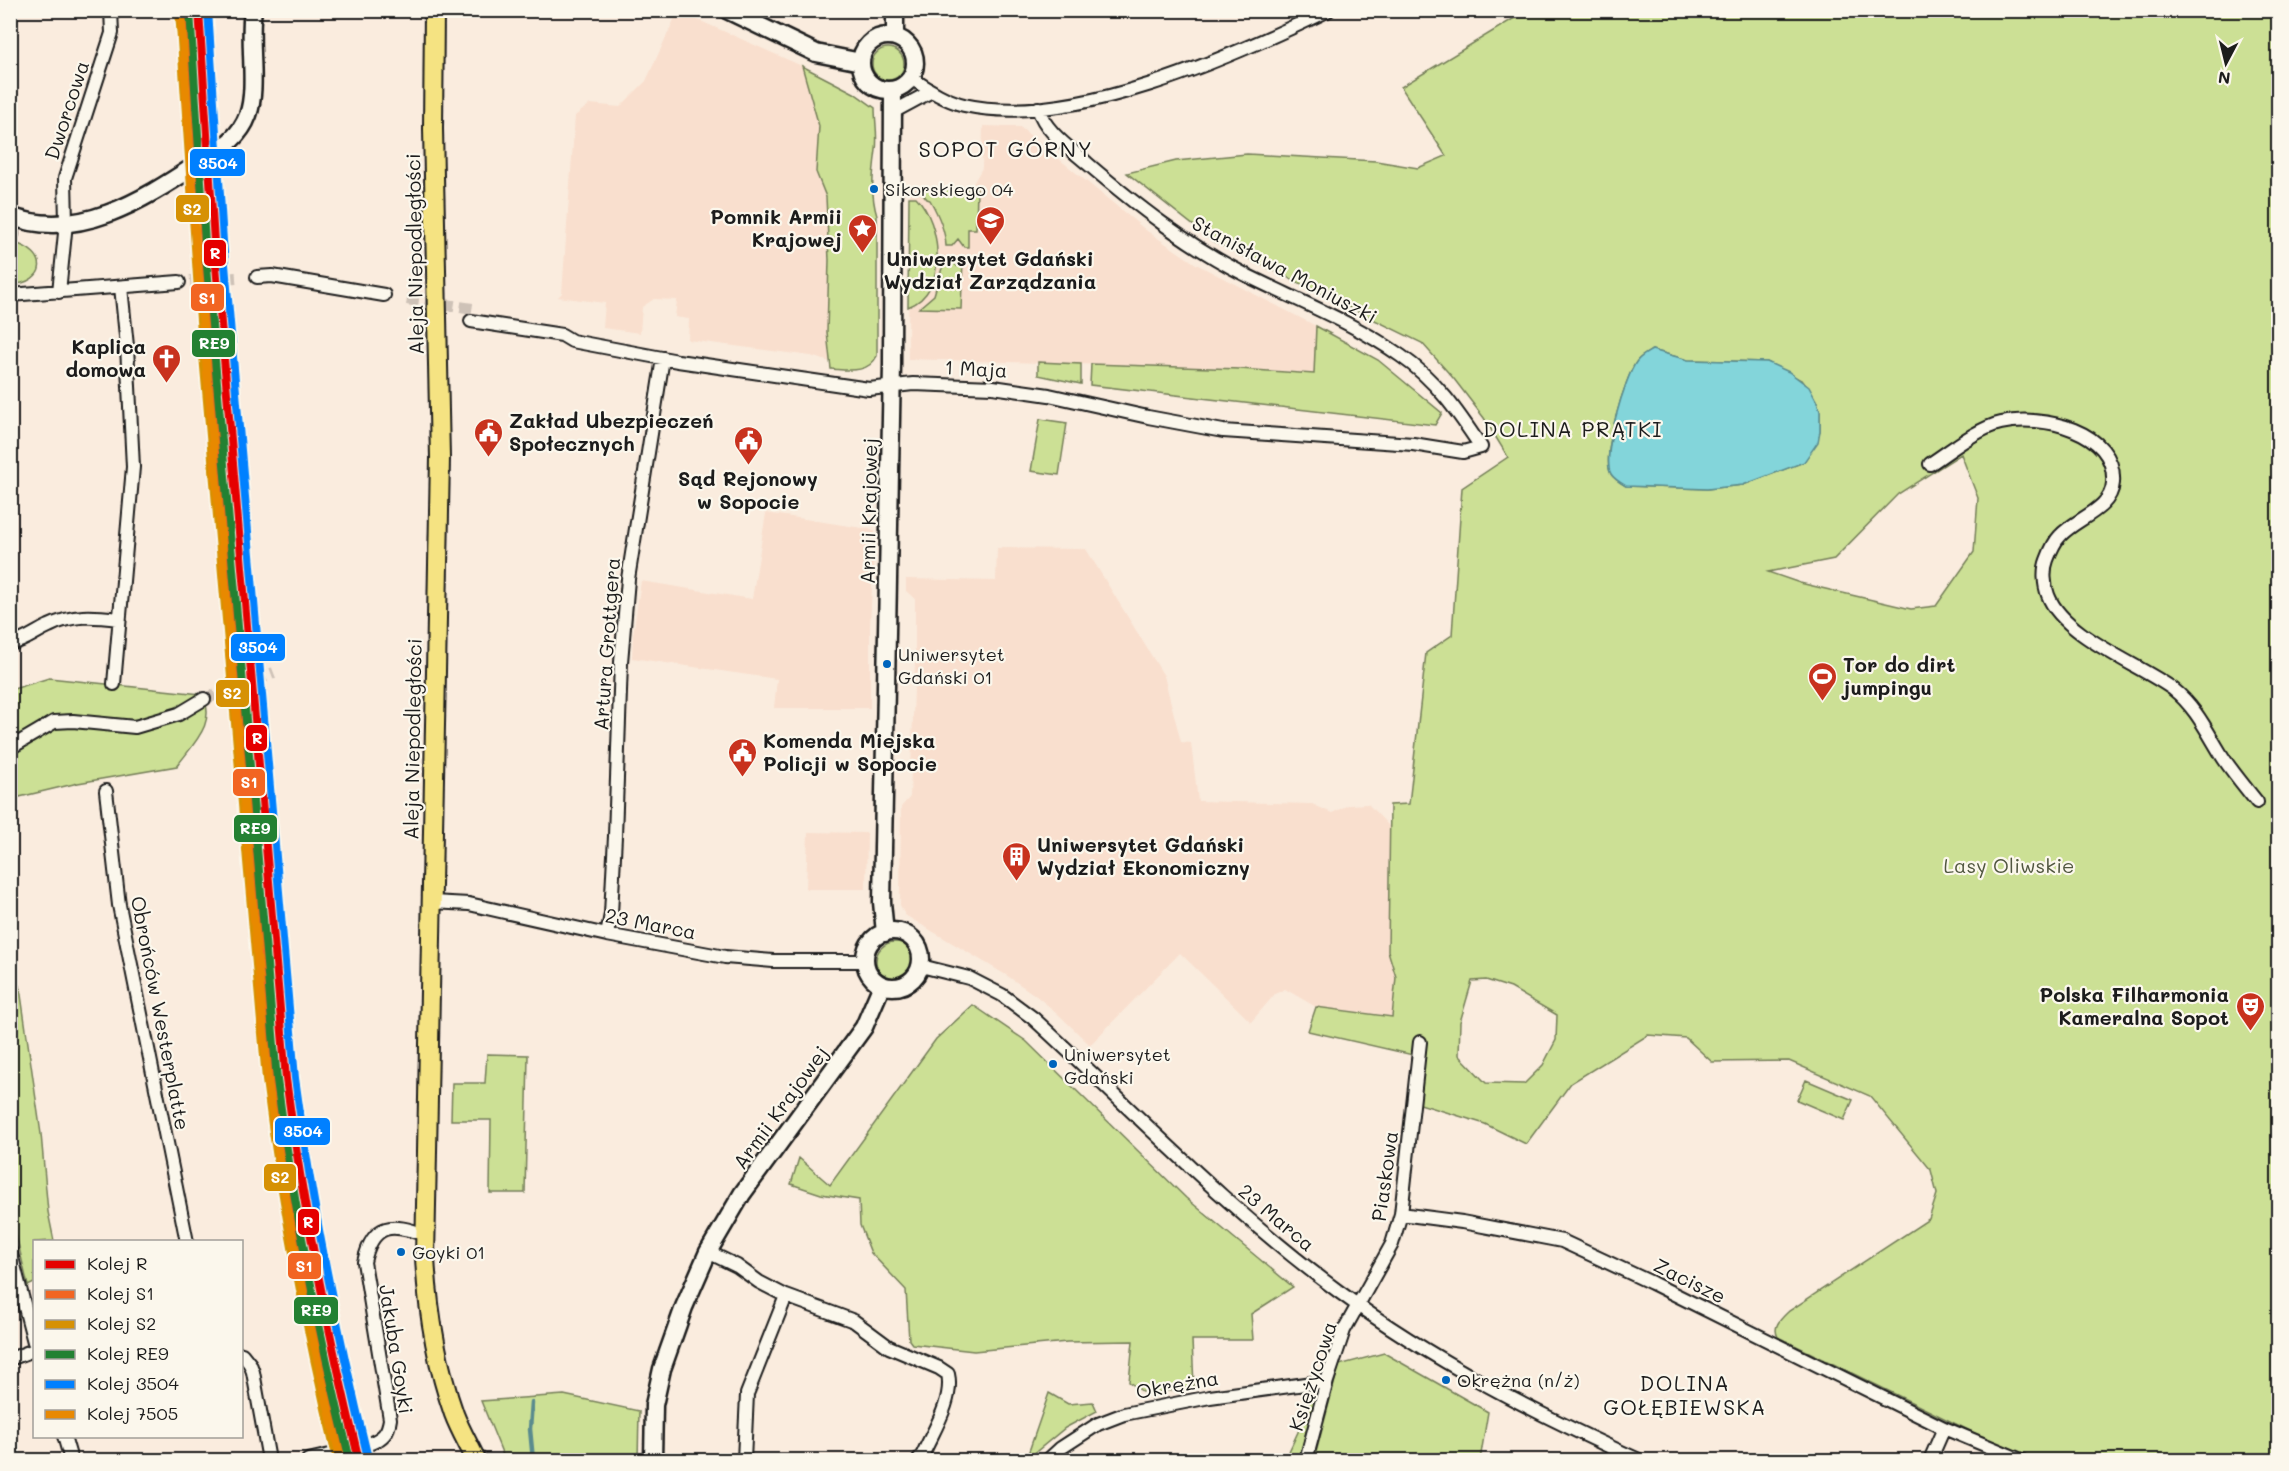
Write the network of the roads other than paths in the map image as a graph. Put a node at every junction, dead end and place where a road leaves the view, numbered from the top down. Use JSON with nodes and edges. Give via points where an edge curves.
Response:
{"nodes":[{"id":1,"x":111,"y":10,"type":"edge"},
{"id":2,"x":253,"y":10,"type":"edge"},
{"id":3,"x":434,"y":10,"type":"edge"},
{"id":4,"x":727,"y":10,"type":"edge"},
{"id":5,"x":895,"y":10,"type":"edge"},
{"id":6,"x":1329,"y":10,"type":"edge"},
{"id":7,"x":895,"y":36,"type":"junction"},
{"id":8,"x":861,"y":62,"type":"junction"},
{"id":9,"x":911,"y":78,"type":"junction"},
{"id":10,"x":893,"y":90,"type":"junction"},
{"id":11,"x":932,"y":91,"type":"junction"},
{"id":12,"x":1038,"y":108,"type":"junction"},
{"id":13,"x":893,"y":112,"type":"junction"},
{"id":14,"x":10,"y":216,"type":"edge"},
{"id":15,"x":66,"y":223,"type":"junction"},
{"id":16,"x":257,"y":277,"type":"dead end"},
{"id":17,"x":179,"y":282,"type":"tunnel mouth"},
{"id":18,"x":121,"y":287,"type":"junction"},
{"id":19,"x":59,"y":292,"type":"junction"},
{"id":20,"x":10,"y":295,"type":"edge"},
{"id":21,"x":384,"y":295,"type":"dead end"},
{"id":22,"x":471,"y":321,"type":"tunnel mouth"},
{"id":23,"x":663,"y":358,"type":"junction"},
{"id":24,"x":891,"y":387,"type":"junction"},
{"id":25,"x":1481,"y":447,"type":"joint"},
{"id":26,"x":1930,"y":464,"type":"dead end"},
{"id":27,"x":118,"y":619,"type":"junction"},
{"id":28,"x":10,"y":644,"type":"edge"},
{"id":29,"x":114,"y":684,"type":"dead end"},
{"id":30,"x":204,"y":699,"type":"tunnel mouth"},
{"id":31,"x":10,"y":748,"type":"edge"},
{"id":32,"x":106,"y":791,"type":"dead end"},
{"id":33,"x":2257,"y":802,"type":"dead end"},
{"id":34,"x":432,"y":902,"type":"junction"},
{"id":35,"x":885,"y":933,"type":"junction"},
{"id":36,"x":607,"y":935,"type":"junction"},
{"id":37,"x":866,"y":961,"type":"junction"},
{"id":38,"x":921,"y":966,"type":"junction"},
{"id":39,"x":882,"y":985,"type":"junction"},
{"id":40,"x":1420,"y":1042,"type":"dead end"},
{"id":41,"x":1401,"y":1214,"type":"junction"},
{"id":42,"x":425,"y":1235,"type":"junction"},
{"id":43,"x":187,"y":1240,"type":"edge"},
{"id":44,"x":10,"y":1250,"type":"edge"},
{"id":45,"x":708,"y":1252,"type":"junction"},
{"id":46,"x":786,"y":1296,"type":"junction"},
{"id":47,"x":1359,"y":1306,"type":"junction"},
{"id":48,"x":33,"y":1338,"type":"edge"},
{"id":49,"x":33,"y":1350,"type":"edge"},
{"id":50,"x":243,"y":1355,"type":"edge"},
{"id":51,"x":10,"y":1359,"type":"edge"},
{"id":52,"x":1327,"y":1381,"type":"junction"},
{"id":53,"x":1944,"y":1428,"type":"junction"},
{"id":54,"x":64,"y":1438,"type":"edge"},
{"id":55,"x":371,"y":1443,"type":"tunnel mouth"},
{"id":56,"x":330,"y":1455,"type":"dead end"},
{"id":57,"x":71,"y":1461,"type":"edge"},
{"id":58,"x":269,"y":1461,"type":"edge"},
{"id":59,"x":308,"y":1461,"type":"edge"},
{"id":60,"x":476,"y":1461,"type":"edge"},
{"id":61,"x":653,"y":1461,"type":"edge"},
{"id":62,"x":744,"y":1461,"type":"edge"},
{"id":63,"x":918,"y":1461,"type":"edge"},
{"id":64,"x":1048,"y":1461,"type":"edge"},
{"id":65,"x":1306,"y":1461,"type":"edge"},
{"id":66,"x":1639,"y":1461,"type":"edge"},
{"id":67,"x":1930,"y":1461,"type":"edge"},
{"id":68,"x":2021,"y":1461,"type":"edge"}],
"edges":[{"from":1,"to":15,"type":"street","name":"Dworcowa","via":[[112,33],[65,178]]},
{"from":2,"to":15,"type":"street","via":[[250,105],[234,139],[127,207]]},
{"from":3,"to":34,"type":"main road","name":"Aleja Niepodległości","via":[[440,458]]},
{"from":4,"to":8,"type":"street","via":[[816,53]]},
{"from":5,"to":7,"type":"street"},
{"from":6,"to":12,"type":"street","via":[[1216,61],[1145,85]]},
{"from":7,"to":8,"type":"street","via":[[868,44]]},
{"from":7,"to":9,"type":"street","via":[[904,40],[915,58]]},
{"from":8,"to":10,"type":"street","via":[[870,84]]},
{"from":9,"to":10,"type":"street"},
{"from":9,"to":11,"type":"street"},
{"from":10,"to":13,"type":"street","name":"Armii Krajowej"},
{"from":11,"to":12,"type":"street","via":[[965,105]]},
{"from":11,"to":13,"type":"street"},
{"from":12,"to":25,"type":"street","name":"Stanisława Moniuszki","via":[[1042,120],[1062,141],[1185,240],[1401,356],[1441,390]]},
{"from":13,"to":24,"type":"street","name":"Armii Krajowej"},
{"from":14,"to":15,"type":"street","via":[[30,222]]},
{"from":15,"to":19,"type":"street","name":"Dworcowa"},
{"from":16,"to":21,"type":"street","via":[[272,276]]},
{"from":17,"to":18,"type":"street"},
{"from":18,"to":19,"type":"street"},
{"from":18,"to":27,"type":"street","via":[[133,467]]},
{"from":19,"to":20,"type":"street"},
{"from":22,"to":23,"type":"street","name":"1 Maja","via":[[562,335]]},
{"from":23,"to":24,"type":"street","name":"1 Maja","via":[[869,390]]},
{"from":23,"to":36,"type":"street","name":"Artura Grottgera","via":[[628,586]]},
{"from":24,"to":25,"type":"street","name":"1 Maja","via":[[993,387],[1049,394],[1223,431],[1413,444],[1463,452]]},
{"from":24,"to":35,"type":"street","name":"Armii Krajowej","via":[[882,902]]},
{"from":26,"to":33,"type":"street","via":[[1986,429],[2026,420],[2066,427],[2088,436],[2102,449],[2113,468],[2113,486],[2107,499],[2058,537],[2044,568],[2047,594],[2078,631],[2162,681],[2189,704]]},
{"from":27,"to":28,"type":"street","via":[[78,616]]},
{"from":27,"to":29,"type":"street"},
{"from":30,"to":31,"type":"street","via":[[179,714],[135,727],[54,722]]},
{"from":32,"to":43,"type":"street","name":"Obrońców Westerplatte","via":[[119,905]]},
{"from":34,"to":36,"type":"street","name":"23 Marca","via":[[470,904]]},
{"from":34,"to":42,"type":"main road","name":"Aleja Niepodległości"},
{"from":35,"to":37,"type":"street","via":[[873,941]]},
{"from":35,"to":38,"type":"street","via":[[902,933],[916,942]]},
{"from":36,"to":37,"type":"street","name":"23 Marca","via":[[725,957]]},
{"from":37,"to":39,"type":"street","via":[[871,976]]},
{"from":38,"to":39,"type":"street","via":[[910,982],[892,988]]},
{"from":38,"to":47,"type":"street","name":"23 Marca","via":[[969,978],[1002,994],[1033,1018],[1193,1171],[1302,1264]]},
{"from":39,"to":45,"type":"street","name":"Armii Krajowej","via":[[864,1027],[742,1194]]},
{"from":40,"to":41,"type":"street","name":"Piaskowa"},
{"from":41,"to":47,"type":"street","name":"Piaskowa","via":[[1392,1244]]},
{"from":41,"to":53,"type":"street","name":"Zacisze","via":[[1562,1241]]},
{"from":42,"to":55,"type":"street","name":"Jakuba Goyki","via":[[401,1226],[389,1228],[377,1233],[368,1245],[364,1262],[390,1419],[387,1431]]},
{"from":42,"to":60,"type":"main road","name":"Aleja Niepodległości","via":[[427,1292],[435,1346],[454,1415]]},
{"from":44,"to":48,"type":"street"},
{"from":45,"to":46,"type":"street"},
{"from":45,"to":61,"type":"street","name":"Armii Krajowej","via":[[662,1369],[654,1405]]},
{"from":46,"to":62,"type":"street","via":[[747,1394]]},
{"from":46,"to":63,"type":"street","via":[[854,1321],[889,1347],[948,1374],[948,1398]]},
{"from":47,"to":52,"type":"street","name":"Księżycowa","via":[[1344,1330]]},
{"from":47,"to":66,"type":"street","name":"23 Marca","via":[[1481,1383]]},
{"from":49,"to":51,"type":"street"},
{"from":50,"to":58,"type":"street","via":[[253,1372]]},
{"from":52,"to":64,"type":"street","name":"Okrężna","via":[[1124,1414],[1098,1424]]},
{"from":52,"to":65,"type":"street","name":"Księżycowa"},
{"from":53,"to":67,"type":"street"},
{"from":53,"to":68,"type":"street","name":"Zacisze"},
{"from":54,"to":57,"type":"street"},
{"from":56,"to":59,"type":"street"}]}
